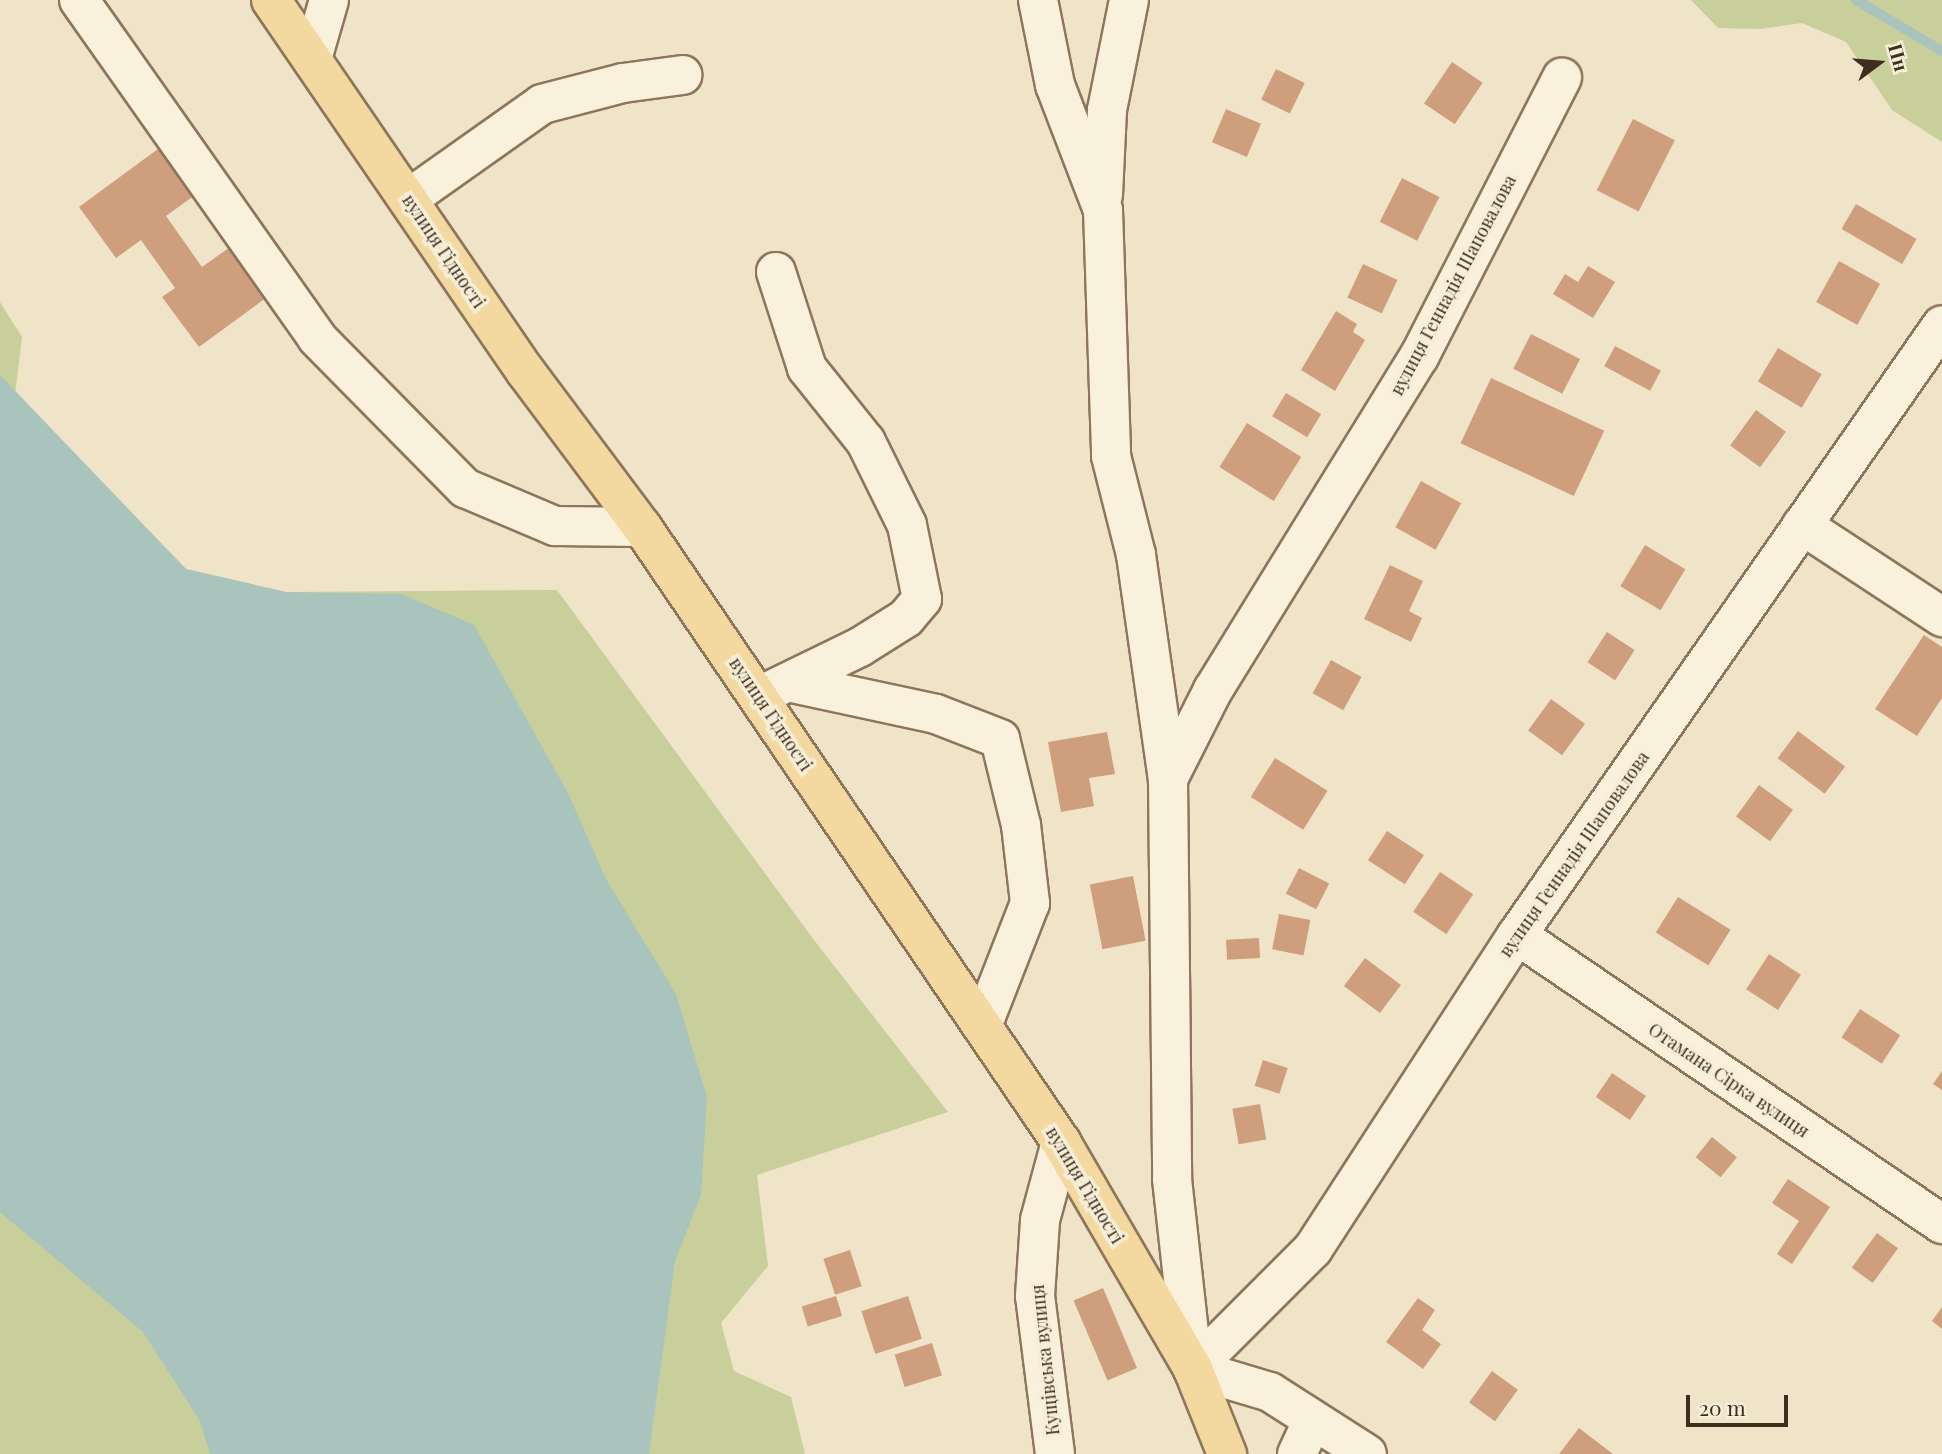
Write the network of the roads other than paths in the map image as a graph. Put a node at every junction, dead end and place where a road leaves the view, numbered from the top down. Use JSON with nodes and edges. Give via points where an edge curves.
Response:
{"nodes":[{"id":1,"x":79,"y":0,"type":"edge"},
{"id":2,"x":271,"y":0,"type":"edge"},
{"id":3,"x":329,"y":0,"type":"edge"},
{"id":4,"x":1038,"y":0,"type":"edge"},
{"id":5,"x":1129,"y":0,"type":"edge"},
{"id":6,"x":312,"y":59,"type":"junction"},
{"id":7,"x":682,"y":75,"type":"dead end"},
{"id":8,"x":1562,"y":77,"type":"dead end"},
{"id":9,"x":408,"y":199,"type":"junction"},
{"id":10,"x":1103,"y":210,"type":"junction"},
{"id":11,"x":776,"y":272,"type":"dead end"},
{"id":12,"x":1942,"y":325,"type":"edge"},
{"id":13,"x":1802,"y":525,"type":"junction"},
{"id":14,"x":642,"y":527,"type":"junction"},
{"id":15,"x":1942,"y":617,"type":"edge"},
{"id":16,"x":776,"y":690,"type":"junction"},
{"id":17,"x":1168,"y":779,"type":"junction"},
{"id":18,"x":1517,"y":935,"type":"junction"},
{"id":19,"x":982,"y":1026,"type":"junction"},
{"id":20,"x":1061,"y":1142,"type":"junction"},
{"id":21,"x":1942,"y":1224,"type":"edge"},
{"id":22,"x":1193,"y":1369,"type":"junction"},
{"id":23,"x":1304,"y":1438,"type":"edge"},
{"id":24,"x":1055,"y":1454,"type":"edge"},
{"id":25,"x":1227,"y":1454,"type":"edge"},
{"id":26,"x":1367,"y":1454,"type":"edge"}],
"edges":[{"from":1,"to":14,"type":"street","via":[[317,338],[465,488],[555,526]]},
{"from":2,"to":6,"type":"main road","name":"вулиця Гідності"},
{"from":3,"to":6,"type":"street"},
{"from":4,"to":10,"type":"street","via":[[1055,85]]},
{"from":5,"to":10,"type":"street","via":[[1107,110]]},
{"from":6,"to":9,"type":"main road","name":"вулиця Гідності"},
{"from":7,"to":9,"type":"street","via":[[623,83],[542,104]]},
{"from":8,"to":17,"type":"street","name":"вулиця Геннадія Шаповалова","via":[[1419,357],[1213,690]]},
{"from":9,"to":14,"type":"main road","name":"вулиця Гідності","via":[[526,372]]},
{"from":10,"to":17,"type":"street","via":[[1111,456],[1136,555]]},
{"from":11,"to":16,"type":"street","via":[[807,368],[866,442],[906,525],[922,599],[906,618]]},
{"from":12,"to":13,"type":"street","name":"вулиця Геннадія Шаповалова"},
{"from":13,"to":15,"type":"street"},
{"from":13,"to":18,"type":"street","name":"вулиця Геннадія Шаповалова"},
{"from":14,"to":16,"type":"main road","name":"вулиця Гідності"},
{"from":16,"to":19,"type":"main road","name":"вулиця Гідності"},
{"from":16,"to":19,"type":"street","via":[[936,714],[1000,740],[1021,825],[1030,903]]},
{"from":17,"to":22,"type":"street","via":[[1172,1179]]},
{"from":18,"to":21,"type":"street","name":"Отамана Сірка вулиця"},
{"from":18,"to":22,"type":"street","name":"вулиця Геннадія Шаповалова","via":[[1313,1249]]},
{"from":19,"to":20,"type":"main road","name":"вулиця Гідності"},
{"from":20,"to":22,"type":"main road","name":"вулиця Гідності"},
{"from":20,"to":24,"type":"street","name":"Кущівська вулиця","via":[[1040,1220],[1035,1296]]},
{"from":22,"to":23,"type":"street","via":[[1270,1392]]},
{"from":22,"to":25,"type":"main road","name":"вулиця Гідності"},
{"from":23,"to":26,"type":"street"}]}
